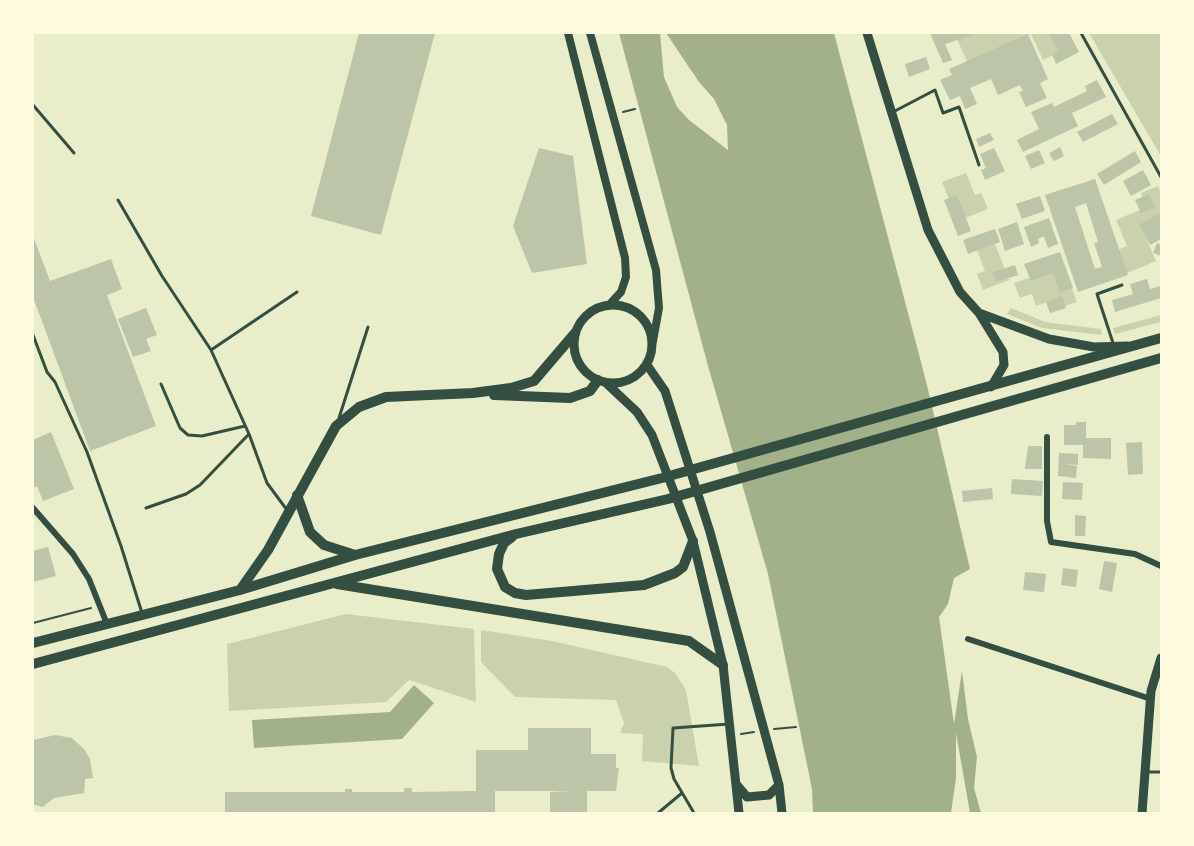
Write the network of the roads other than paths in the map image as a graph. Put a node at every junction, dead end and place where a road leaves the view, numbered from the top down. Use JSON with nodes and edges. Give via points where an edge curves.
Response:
{"nodes":[{"id":1,"x":568,"y":33,"type":"edge"},
{"id":2,"x":590,"y":33,"type":"edge"},
{"id":3,"x":867,"y":33,"type":"edge"},
{"id":4,"x":1081,"y":33,"type":"edge"},
{"id":5,"x":33,"y":105,"type":"edge"},
{"id":6,"x":891,"y":113,"type":"junction"},
{"id":7,"x":74,"y":153,"type":"dead end"},
{"id":8,"x":979,"y":165,"type":"dead end"},
{"id":9,"x":1161,"y":177,"type":"edge"},
{"id":10,"x":118,"y":200,"type":"dead end"},
{"id":11,"x":1122,"y":285,"type":"dead end"},
{"id":12,"x":297,"y":292,"type":"dead end"},
{"id":13,"x":609,"y":305,"type":"junction"},
{"id":14,"x":979,"y":313,"type":"junction"},
{"id":15,"x":368,"y":327,"type":"dead end"},
{"id":16,"x":575,"y":333,"type":"junction"},
{"id":17,"x":33,"y":335,"type":"edge"},
{"id":18,"x":1161,"y":338,"type":"edge"},
{"id":19,"x":653,"y":341,"type":"junction"},
{"id":20,"x":1114,"y":345,"type":"junction"},
{"id":21,"x":1131,"y":346,"type":"junction"},
{"id":22,"x":211,"y":350,"type":"junction"},
{"id":23,"x":1161,"y":358,"type":"edge"},
{"id":24,"x":647,"y":365,"type":"junction"},
{"id":25,"x":1137,"y":366,"type":"junction"},
{"id":26,"x":602,"y":381,"type":"junction"},
{"id":27,"x":161,"y":384,"type":"dead end"},
{"id":28,"x":991,"y":387,"type":"junction"},
{"id":29,"x":473,"y":393,"type":"junction"},
{"id":30,"x":245,"y":426,"type":"junction"},
{"id":31,"x":336,"y":426,"type":"junction"},
{"id":32,"x":249,"y":434,"type":"junction"},
{"id":33,"x":1047,"y":437,"type":"dead end"},
{"id":34,"x":297,"y":495,"type":"junction"},
{"id":35,"x":146,"y":508,"type":"dead end"},
{"id":36,"x":34,"y":510,"type":"edge"},
{"id":37,"x":288,"y":512,"type":"junction"},
{"id":38,"x":516,"y":534,"type":"junction"},
{"id":39,"x":693,"y":541,"type":"junction"},
{"id":40,"x":355,"y":555,"type":"junction"},
{"id":41,"x":1161,"y":566,"type":"edge"},
{"id":42,"x":331,"y":583,"type":"junction"},
{"id":43,"x":240,"y":590,"type":"junction"},
{"id":44,"x":142,"y":614,"type":"junction"},
{"id":45,"x":107,"y":624,"type":"junction"},
{"id":46,"x":968,"y":639,"type":"dead end"},
{"id":47,"x":33,"y":643,"type":"edge"},
{"id":48,"x":1161,"y":658,"type":"edge"},
{"id":49,"x":33,"y":664,"type":"edge"},
{"id":50,"x":723,"y":665,"type":"junction"},
{"id":51,"x":1151,"y":699,"type":"junction"},
{"id":52,"x":729,"y":724,"type":"junction"},
{"id":53,"x":1145,"y":772,"type":"junction"},
{"id":54,"x":1161,"y":772,"type":"edge"},
{"id":55,"x":736,"y":784,"type":"junction"},
{"id":56,"x":779,"y":785,"type":"junction"},
{"id":57,"x":682,"y":793,"type":"junction"},
{"id":58,"x":658,"y":813,"type":"edge"},
{"id":59,"x":694,"y":813,"type":"edge"},
{"id":60,"x":740,"y":813,"type":"edge"},
{"id":61,"x":782,"y":813,"type":"edge"},
{"id":62,"x":1142,"y":813,"type":"edge"}],
"edges":[{"from":1,"to":13,"type":"street","via":[[625,258],[626,277],[621,292]]},
{"from":2,"to":19,"type":"street","via":[[657,270],[659,308]]},
{"from":3,"to":6,"type":"main road"},
{"from":4,"to":9,"type":"lane"},
{"from":5,"to":7,"type":"lane"},
{"from":6,"to":8,"type":"lane","via":[[935,90],[943,113],[958,107]]},
{"from":6,"to":14,"type":"main road","via":[[928,230],[960,292]]},
{"from":10,"to":22,"type":"lane"},
{"from":11,"to":20,"type":"lane","via":[[1097,294]]},
{"from":12,"to":22,"type":"lane"},
{"from":13,"to":16,"type":"main road","via":[[594,310]]},
{"from":13,"to":19,"type":"main road","via":[[630,308],[646,321]]},
{"from":14,"to":20,"type":"main road","via":[[1049,339],[1094,347]]},
{"from":14,"to":28,"type":"main road","via":[[1003,352],[1004,365]]},
{"from":15,"to":31,"type":"lane"},
{"from":16,"to":26,"type":"main road","via":[[576,356],[588,374]]},
{"from":16,"to":29,"type":"highway","via":[[534,381]]},
{"from":17,"to":44,"type":"lane","via":[[87,452]]},
{"from":18,"to":21,"type":"highway"},
{"from":19,"to":24,"type":"main road"},
{"from":20,"to":21,"type":"main road"},
{"from":21,"to":25,"type":"highway","via":[[1140,356]]},
{"from":21,"to":28,"type":"highway"},
{"from":22,"to":30,"type":"lane"},
{"from":23,"to":25,"type":"highway"},
{"from":24,"to":26,"type":"main road","via":[[629,380]]},
{"from":24,"to":56,"type":"main road","via":[[665,391],[710,532]]},
{"from":25,"to":38,"type":"highway","via":[[668,500]]},
{"from":26,"to":29,"type":"highway","via":[[590,391],[570,398]]},
{"from":26,"to":39,"type":"main road","via":[[637,412],[652,435]]},
{"from":27,"to":30,"type":"lane","via":[[180,428],[188,435],[202,436]]},
{"from":28,"to":40,"type":"highway"},
{"from":29,"to":31,"type":"highway","via":[[386,397],[359,407]]},
{"from":30,"to":32,"type":"lane"},
{"from":31,"to":34,"type":"highway"},
{"from":32,"to":35,"type":"lane","via":[[200,485]]},
{"from":32,"to":37,"type":"lane","via":[[267,483]]},
{"from":33,"to":41,"type":"street","via":[[1047,521],[1051,543],[1135,554]]},
{"from":34,"to":37,"type":"highway"},
{"from":34,"to":40,"type":"highway","via":[[310,532],[324,545]]},
{"from":36,"to":45,"type":"street","via":[[73,554],[89,579]]},
{"from":37,"to":43,"type":"highway"},
{"from":38,"to":39,"type":"highway","via":[[504,543],[497,569],[505,587],[526,595],[644,585],[683,567]]},
{"from":38,"to":42,"type":"highway"},
{"from":39,"to":50,"type":"main road"},
{"from":40,"to":43,"type":"highway"},
{"from":42,"to":49,"type":"highway"},
{"from":42,"to":50,"type":"highway","via":[[689,641]]},
{"from":43,"to":44,"type":"highway"},
{"from":44,"to":45,"type":"highway"},
{"from":45,"to":47,"type":"highway"},
{"from":46,"to":51,"type":"street"},
{"from":48,"to":51,"type":"main road"},
{"from":50,"to":52,"type":"main road"},
{"from":51,"to":53,"type":"main road"},
{"from":52,"to":55,"type":"main road"},
{"from":52,"to":57,"type":"lane","via":[[673,728],[671,768]]},
{"from":53,"to":54,"type":"lane"},
{"from":53,"to":62,"type":"main road"},
{"from":55,"to":56,"type":"main road","via":[[747,797],[769,795]]},
{"from":55,"to":60,"type":"main road"},
{"from":56,"to":61,"type":"main road"},
{"from":57,"to":58,"type":"lane"},
{"from":57,"to":59,"type":"lane"}]}
